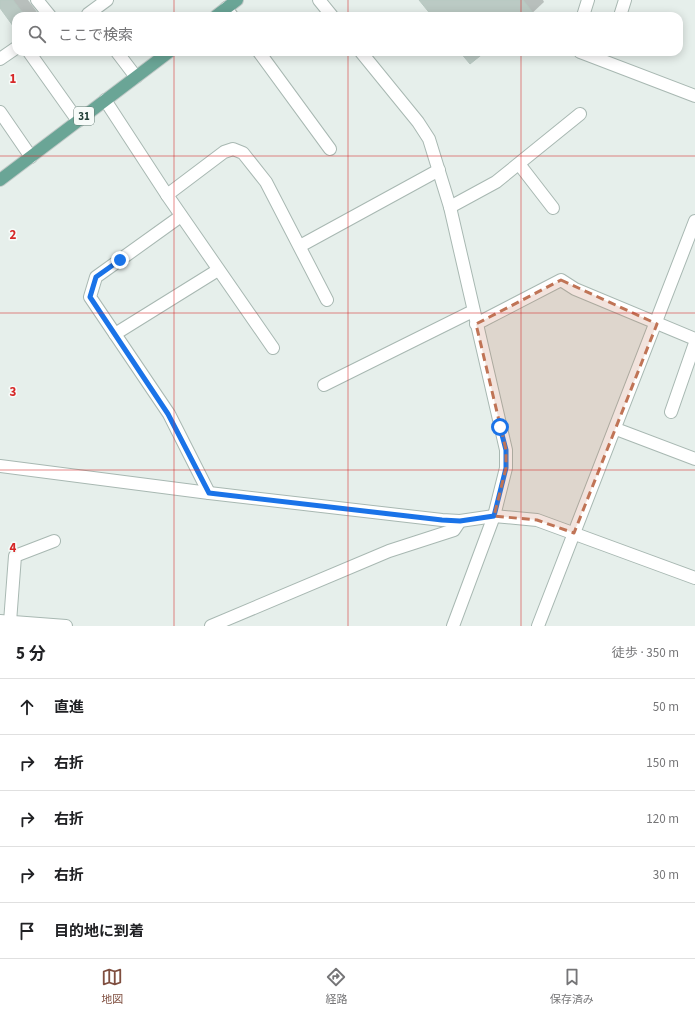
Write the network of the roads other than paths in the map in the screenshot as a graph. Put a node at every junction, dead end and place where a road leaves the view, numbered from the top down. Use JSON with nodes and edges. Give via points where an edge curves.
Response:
{"nodes":[{"id":1,"x":38,"y":0,"type":"edge"},
{"id":2,"x":107,"y":0,"type":"edge"},
{"id":3,"x":237,"y":0,"type":"edge"},
{"id":4,"x":319,"y":0,"type":"edge"},
{"id":5,"x":588,"y":0,"type":"edge"},
{"id":6,"x":625,"y":0,"type":"edge"},
{"id":7,"x":47,"y":12,"type":"edge"},
{"id":8,"x":91,"y":12,"type":"edge"},
{"id":9,"x":229,"y":12,"type":"edge"},
{"id":10,"x":329,"y":12,"type":"edge"},
{"id":11,"x":584,"y":12,"type":"edge"},
{"id":12,"x":621,"y":12,"type":"edge"},
{"id":13,"x":12,"y":51,"type":"edge"},
{"id":14,"x":32,"y":56,"type":"edge"},
{"id":15,"x":120,"y":56,"type":"edge"},
{"id":16,"x":164,"y":56,"type":"edge"},
{"id":17,"x":262,"y":56,"type":"edge"},
{"id":18,"x":364,"y":56,"type":"edge"},
{"id":19,"x":605,"y":57,"type":"edge"},
{"id":20,"x":0,"y":59,"type":"edge"},
{"id":21,"x":136,"y":77,"type":"junction"},
{"id":22,"x":695,"y":96,"type":"edge"},
{"id":23,"x":105,"y":100,"type":"junction"},
{"id":24,"x":0,"y":112,"type":"edge"},
{"id":25,"x":580,"y":114,"type":"dead end"},
{"id":26,"x":78,"y":121,"type":"junction"},
{"id":27,"x":330,"y":149,"type":"dead end"},
{"id":28,"x":31,"y":157,"type":"junction"},
{"id":29,"x":518,"y":164,"type":"junction"},
{"id":30,"x":439,"y":170,"type":"junction"},
{"id":31,"x":0,"y":180,"type":"edge"},
{"id":32,"x":167,"y":195,"type":"junction"},
{"id":33,"x":450,"y":207,"type":"junction"},
{"id":34,"x":553,"y":208,"type":"dead end"},
{"id":35,"x":181,"y":216,"type":"junction"},
{"id":36,"x":695,"y":222,"type":"edge"},
{"id":37,"x":300,"y":246,"type":"junction"},
{"id":38,"x":218,"y":270,"type":"junction"},
{"id":39,"x":327,"y":300,"type":"dead end"},
{"id":40,"x":473,"y":311,"type":"junction"},
{"id":41,"x":476,"y":324,"type":"junction"},
{"id":42,"x":656,"y":324,"type":"junction"},
{"id":43,"x":115,"y":334,"type":"junction"},
{"id":44,"x":695,"y":340,"type":"edge"},
{"id":45,"x":695,"y":343,"type":"edge"},
{"id":46,"x":273,"y":348,"type":"dead end"},
{"id":47,"x":324,"y":385,"type":"dead end"},
{"id":48,"x":671,"y":412,"type":"dead end"},
{"id":49,"x":616,"y":429,"type":"junction"},
{"id":50,"x":695,"y":459,"type":"edge"},
{"id":51,"x":0,"y":466,"type":"edge"},
{"id":52,"x":209,"y":493,"type":"junction"},
{"id":53,"x":494,"y":516,"type":"junction"},
{"id":54,"x":460,"y":521,"type":"junction"},
{"id":55,"x":574,"y":533,"type":"junction"},
{"id":56,"x":54,"y":541,"type":"dead end"},
{"id":57,"x":695,"y":578,"type":"edge"},
{"id":58,"x":5,"y":621,"type":"edge"},
{"id":59,"x":66,"y":626,"type":"edge"},
{"id":60,"x":211,"y":626,"type":"edge"},
{"id":61,"x":454,"y":626,"type":"edge"},
{"id":62,"x":538,"y":626,"type":"edge"}],
"edges":[{"from":1,"to":7,"type":"street"},
{"from":2,"to":8,"type":"street"},
{"from":3,"to":9,"type":"main road"},
{"from":4,"to":10,"type":"street"},
{"from":5,"to":11,"type":"street"},
{"from":6,"to":12,"type":"street"},
{"from":13,"to":20,"type":"street"},
{"from":14,"to":26,"type":"street"},
{"from":15,"to":21,"type":"street"},
{"from":16,"to":21,"type":"main road","number":"31"},
{"from":17,"to":27,"type":"street"},
{"from":18,"to":30,"type":"street","via":[[418,122],[429,139]]},
{"from":19,"to":22,"type":"street"},
{"from":21,"to":23,"type":"main road","number":"31"},
{"from":23,"to":26,"type":"main road","number":"31"},
{"from":23,"to":32,"type":"street"},
{"from":24,"to":28,"type":"street"},
{"from":25,"to":29,"type":"street"},
{"from":26,"to":28,"type":"main road","number":"31"},
{"from":28,"to":31,"type":"main road","number":"31"},
{"from":29,"to":33,"type":"street","via":[[496,182]]},
{"from":29,"to":34,"type":"street"},
{"from":30,"to":33,"type":"street"},
{"from":30,"to":37,"type":"street"},
{"from":32,"to":35,"type":"street"},
{"from":32,"to":37,"type":"street","via":[[224,152],[233,149],[243,153],[266,182]]},
{"from":33,"to":40,"type":"street"},
{"from":35,"to":38,"type":"street"},
{"from":35,"to":43,"type":"street","via":[[96,277],[90,297]]},
{"from":36,"to":42,"type":"street"},
{"from":37,"to":39,"type":"street"},
{"from":38,"to":43,"type":"street"},
{"from":38,"to":46,"type":"street"},
{"from":40,"to":41,"type":"street"},
{"from":40,"to":47,"type":"street"},
{"from":41,"to":42,"type":"street","via":[[560,280]]},
{"from":41,"to":53,"type":"street","via":[[506,450],[506,468]]},
{"from":42,"to":44,"type":"street"},
{"from":42,"to":49,"type":"street"},
{"from":43,"to":52,"type":"street","via":[[168,414]]},
{"from":45,"to":48,"type":"street"},
{"from":49,"to":50,"type":"street"},
{"from":49,"to":55,"type":"street"},
{"from":51,"to":52,"type":"street"},
{"from":52,"to":54,"type":"street"},
{"from":53,"to":54,"type":"street"},
{"from":53,"to":55,"type":"street","via":[[537,520]]},
{"from":53,"to":61,"type":"street"},
{"from":54,"to":60,"type":"street","via":[[454,530],[389,551]]},
{"from":55,"to":57,"type":"street"},
{"from":55,"to":62,"type":"street"},
{"from":56,"to":58,"type":"street","via":[[15,556]]},
{"from":58,"to":59,"type":"street"}]}
